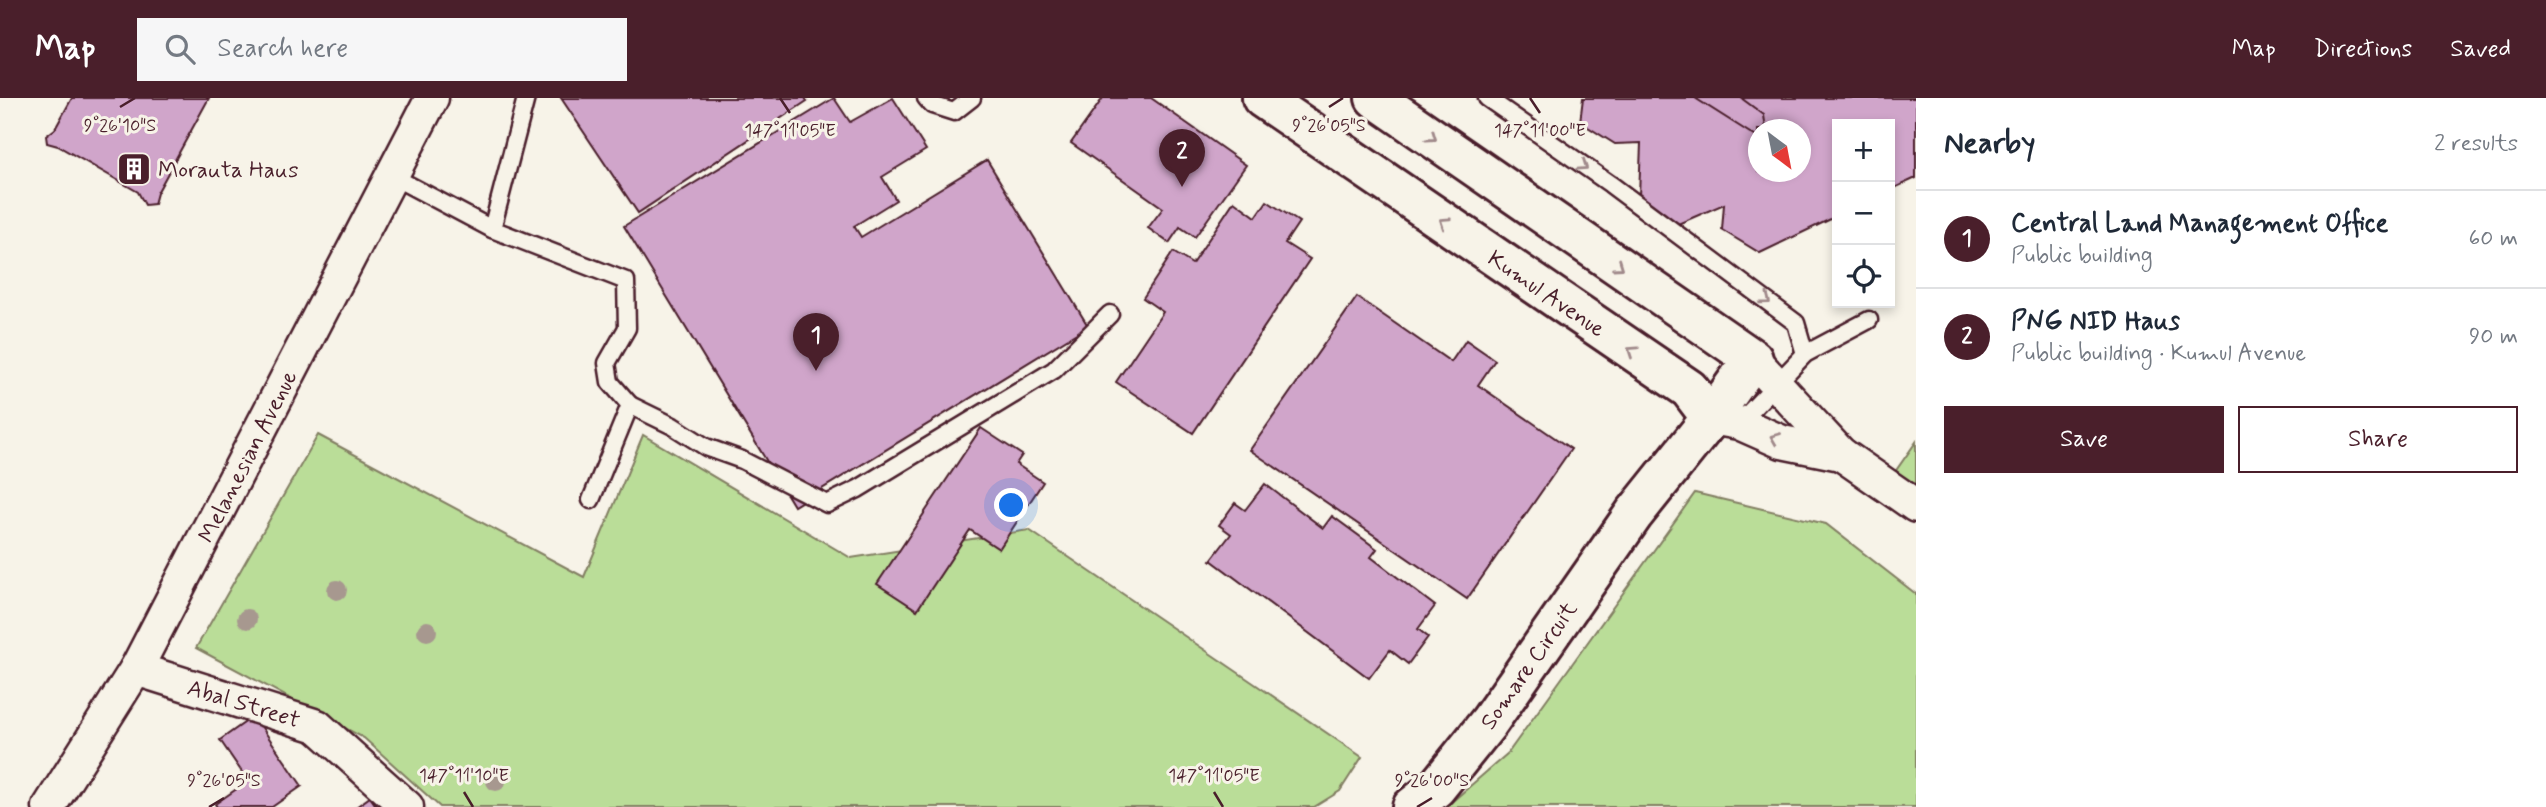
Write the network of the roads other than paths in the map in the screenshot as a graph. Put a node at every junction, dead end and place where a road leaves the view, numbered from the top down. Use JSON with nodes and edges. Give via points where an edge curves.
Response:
{"nodes":[{"id":1,"x":432,"y":98,"type":"edge"},
{"id":2,"x":526,"y":98,"type":"edge"},
{"id":3,"x":926,"y":98,"type":"edge"},
{"id":4,"x":972,"y":98,"type":"edge"},
{"id":5,"x":1262,"y":98,"type":"edge"},
{"id":6,"x":1376,"y":98,"type":"edge"},
{"id":7,"x":1487,"y":98,"type":"edge"},
{"id":8,"x":392,"y":176,"type":"junction"},
{"id":9,"x":492,"y":229,"type":"junction"},
{"id":10,"x":1110,"y":314,"type":"dead end"},
{"id":11,"x":1869,"y":320,"type":"dead end"},
{"id":12,"x":1722,"y":337,"type":"junction"},
{"id":13,"x":1805,"y":354,"type":"junction"},
{"id":14,"x":1764,"y":371,"type":"junction"},
{"id":15,"x":630,"y":405,"type":"junction"},
{"id":16,"x":1713,"y":410,"type":"junction"},
{"id":17,"x":1842,"y":454,"type":"junction"},
{"id":18,"x":591,"y":500,"type":"dead end"},
{"id":19,"x":1916,"y":506,"type":"edge"},
{"id":20,"x":136,"y":669,"type":"junction"},
{"id":21,"x":49,"y":807,"type":"edge"},
{"id":22,"x":407,"y":807,"type":"edge"},
{"id":23,"x":1412,"y":807,"type":"edge"}],
"edges":[{"from":1,"to":8,"type":"street","name":"Melanesian Avenue"},
{"from":2,"to":9,"type":"lane"},
{"from":3,"to":4,"type":"lane","via":[[954,112]]},
{"from":16,"to":5,"type":"street","name":"Kumul Avenue","one_way":true},
{"from":6,"to":12,"type":"street","name":"Kumul Avenue","one_way":true},
{"from":7,"to":13,"type":"lane","one_way":true,"via":[[1796,323]]},
{"from":8,"to":9,"type":"lane"},
{"from":8,"to":20,"type":"street","name":"Melanesian Avenue"},
{"from":9,"to":15,"type":"lane","via":[[626,281],[627,328],[607,363],[610,382]]},
{"from":10,"to":15,"type":"lane","via":[[1054,370],[827,504]]},
{"from":11,"to":13,"type":"lane"},
{"from":12,"to":14,"type":"street","name":"Kumul Avenue"},
{"from":12,"to":16,"type":"street","name":"Somare Circuit"},
{"from":13,"to":14,"type":"lane"},
{"from":14,"to":16,"type":"street","name":"Somare Circuit"},
{"from":14,"to":17,"type":"street","name":"Kumul Avenue"},
{"from":15,"to":18,"type":"lane"},
{"from":17,"to":16,"type":"street","name":"Kumul Avenue","one_way":true,"via":[[1782,442]]},
{"from":16,"to":23,"type":"street","name":"Somare Circuit","via":[[1633,514],[1489,722],[1436,788]]},
{"from":17,"to":19,"type":"street","name":"Kumul Avenue"},
{"from":20,"to":21,"type":"street","name":"Melanesian Avenue"},
{"from":20,"to":22,"type":"street","name":"Abal Street","via":[[317,726]]}]}
